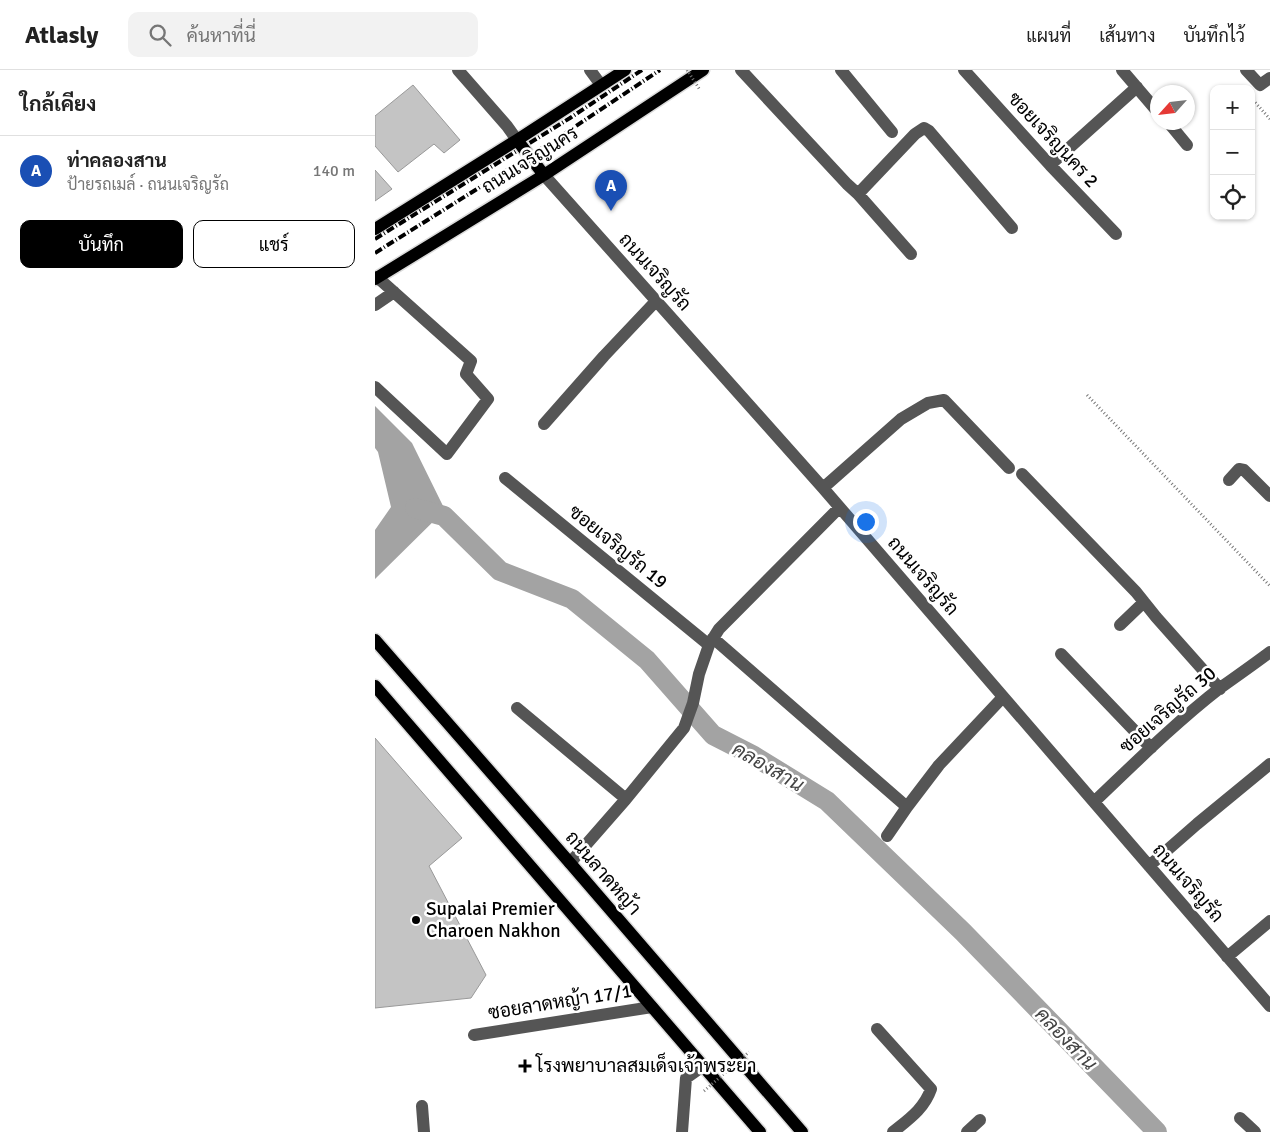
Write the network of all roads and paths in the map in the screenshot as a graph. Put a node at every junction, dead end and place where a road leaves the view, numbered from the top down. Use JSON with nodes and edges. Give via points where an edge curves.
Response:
{"nodes":[{"id":1,"x":458,"y":70,"type":"edge"},
{"id":2,"x":590,"y":70,"type":"edge"},
{"id":3,"x":625,"y":70,"type":"edge"},
{"id":4,"x":687,"y":70,"type":"edge"},
{"id":5,"x":703,"y":70,"type":"edge"},
{"id":6,"x":741,"y":70,"type":"edge"},
{"id":7,"x":841,"y":70,"type":"edge"},
{"id":8,"x":964,"y":70,"type":"edge"},
{"id":9,"x":1122,"y":70,"type":"edge"},
{"id":10,"x":1246,"y":70,"type":"edge"},
{"id":11,"x":1270,"y":78,"type":"edge"},
{"id":12,"x":601,"y":85,"type":"junction"},
{"id":13,"x":1137,"y":87,"type":"junction"},
{"id":14,"x":700,"y":90,"type":"dead end"},
{"id":15,"x":1255,"y":101,"type":"edge"},
{"id":16,"x":1150,"y":103,"type":"edge"},
{"id":17,"x":1270,"y":118,"type":"edge"},
{"id":18,"x":1175,"y":130,"type":"edge"},
{"id":19,"x":892,"y":132,"type":"dead end"},
{"id":20,"x":517,"y":140,"type":"junction"},
{"id":21,"x":1187,"y":145,"type":"dead end"},
{"id":22,"x":1050,"y":165,"type":"junction"},
{"id":23,"x":543,"y":175,"type":"junction"},
{"id":24,"x":858,"y":194,"type":"junction"},
{"id":25,"x":1012,"y":228,"type":"dead end"},
{"id":26,"x":375,"y":229,"type":"edge"},
{"id":27,"x":1116,"y":234,"type":"dead end"},
{"id":28,"x":911,"y":254,"type":"dead end"},
{"id":29,"x":376,"y":278,"type":"edge"},
{"id":30,"x":394,"y":292,"type":"junction"},
{"id":31,"x":656,"y":301,"type":"junction"},
{"id":32,"x":375,"y":305,"type":"edge"},
{"id":33,"x":375,"y":387,"type":"edge"},
{"id":34,"x":1087,"y":395,"type":"dead end"},
{"id":35,"x":544,"y":424,"type":"dead end"},
{"id":36,"x":1009,"y":468,"type":"dead end"},
{"id":37,"x":1022,"y":474,"type":"dead end"},
{"id":38,"x":505,"y":478,"type":"dead end"},
{"id":39,"x":1229,"y":480,"type":"dead end"},
{"id":40,"x":823,"y":488,"type":"junction"},
{"id":41,"x":1270,"y":496,"type":"edge"},
{"id":42,"x":839,"y":508,"type":"junction"},
{"id":43,"x":1270,"y":586,"type":"edge"},
{"id":44,"x":1144,"y":602,"type":"junction"},
{"id":45,"x":1120,"y":625,"type":"dead end"},
{"id":46,"x":375,"y":640,"type":"edge"},
{"id":47,"x":711,"y":642,"type":"junction"},
{"id":48,"x":1270,"y":652,"type":"edge"},
{"id":49,"x":1061,"y":654,"type":"dead end"},
{"id":50,"x":375,"y":686,"type":"edge"},
{"id":51,"x":1220,"y":689,"type":"junction"},
{"id":52,"x":1003,"y":697,"type":"junction"},
{"id":53,"x":517,"y":708,"type":"dead end"},
{"id":54,"x":1151,"y":748,"type":"junction"},
{"id":55,"x":1270,"y":764,"type":"edge"},
{"id":56,"x":626,"y":799,"type":"junction"},
{"id":57,"x":1093,"y":802,"type":"junction"},
{"id":58,"x":907,"y":807,"type":"junction"},
{"id":59,"x":887,"y":836,"type":"dead end"},
{"id":60,"x":570,"y":863,"type":"junction"},
{"id":61,"x":1149,"y":866,"type":"junction"},
{"id":62,"x":1270,"y":921,"type":"edge"},
{"id":63,"x":1227,"y":957,"type":"junction"},
{"id":64,"x":1270,"y":1006,"type":"edge"},
{"id":65,"x":652,"y":1007,"type":"junction"},
{"id":66,"x":877,"y":1029,"type":"dead end"},
{"id":67,"x":474,"y":1035,"type":"dead end"},
{"id":68,"x":749,"y":1052,"type":"dead end"},
{"id":69,"x":703,"y":1066,"type":"junction"},
{"id":70,"x":703,"y":1091,"type":"dead end"},
{"id":71,"x":422,"y":1106,"type":"dead end"},
{"id":72,"x":1240,"y":1118,"type":"dead end"},
{"id":73,"x":980,"y":1120,"type":"dead end"},
{"id":74,"x":424,"y":1132,"type":"edge"},
{"id":75,"x":682,"y":1132,"type":"edge"},
{"id":76,"x":760,"y":1132,"type":"edge"},
{"id":77,"x":802,"y":1132,"type":"edge"},
{"id":78,"x":893,"y":1132,"type":"edge"},
{"id":79,"x":967,"y":1132,"type":"edge"},
{"id":80,"x":1255,"y":1132,"type":"edge"}],
"edges":[{"from":1,"to":20,"type":"street"},
{"from":2,"to":12,"type":"street"},
{"from":3,"to":12,"type":"main road","name":"ถนนเจริญนคร"},
{"from":4,"to":14,"type":"path","bridge":true},
{"from":5,"to":23,"type":"main road","name":"ถนนเจริญนคร"},
{"from":6,"to":24,"type":"street"},
{"from":7,"to":19,"type":"street"},
{"from":8,"to":22,"type":"street","name":"ซอยเจริญนคร 2"},
{"from":9,"to":13,"type":"street"},
{"from":10,"to":11,"type":"street","via":[[1259,85]]},
{"from":12,"to":20,"type":"main road","name":"ถนนเจริญนคร"},
{"from":13,"to":16,"type":"street"},
{"from":13,"to":22,"type":"street"},
{"from":15,"to":17,"type":"path"},
{"from":18,"to":21,"type":"street"},
{"from":20,"to":23,"type":"main road"},
{"from":20,"to":26,"type":"main road","name":"ถนนเจริญนคร"},
{"from":22,"to":27,"type":"street","name":"ซอยเจริญนคร 2"},
{"from":23,"to":29,"type":"main road","name":"ถนนเจริญนคร"},
{"from":23,"to":31,"type":"street","name":"ถนนเจริญรัถ"},
{"from":24,"to":25,"type":"street","via":[[924,128]]},
{"from":24,"to":28,"type":"street"},
{"from":29,"to":30,"type":"street"},
{"from":30,"to":32,"type":"street"},
{"from":30,"to":33,"type":"street","via":[[471,361],[466,374],[488,399],[447,454]]},
{"from":31,"to":35,"type":"street"},
{"from":31,"to":40,"type":"street","name":"ถนนเจริญรัถ"},
{"from":34,"to":43,"type":"path"},
{"from":36,"to":40,"type":"street","via":[[944,400],[928,402],[901,420]]},
{"from":37,"to":44,"type":"street"},
{"from":38,"to":47,"type":"street","name":"ซอยเจริญรัถ 19"},
{"from":39,"to":41,"type":"street","via":[[1239,469],[1244,470]]},
{"from":40,"to":42,"type":"street","name":"ถนนเจริญรัถ"},
{"from":42,"to":47,"type":"street","via":[[719,629]]},
{"from":42,"to":52,"type":"street","name":"ถนนเจริญรัถ"},
{"from":44,"to":45,"type":"street"},
{"from":44,"to":51,"type":"street"},
{"from":46,"to":60,"type":"main road","name":"ถนนลาดหญ้า"},
{"from":47,"to":56,"type":"street","via":[[684,728]]},
{"from":47,"to":58,"type":"street","name":"ซอยเจริญรัถ 19"},
{"from":48,"to":51,"type":"street","name":"ซอยเจริญรัถ 30"},
{"from":49,"to":54,"type":"street"},
{"from":50,"to":65,"type":"main road"},
{"from":51,"to":54,"type":"street","name":"ซอยเจริญรัถ 30"},
{"from":52,"to":57,"type":"street","name":"ถนนเจริญรัถ"},
{"from":52,"to":58,"type":"street","via":[[939,765]]},
{"from":53,"to":56,"type":"street"},
{"from":54,"to":57,"type":"street","name":"ซอยเจริญรัถ 30"},
{"from":55,"to":61,"type":"street"},
{"from":56,"to":60,"type":"street"},
{"from":57,"to":61,"type":"street","name":"ถนนเจริญรัถ"},
{"from":58,"to":59,"type":"street"},
{"from":60,"to":77,"type":"main road","name":"ถนนลาดหญ้า"},
{"from":61,"to":63,"type":"street","name":"ถนนเจริญรัถ"},
{"from":62,"to":63,"type":"street"},
{"from":63,"to":64,"type":"street","name":"ถนนเจริญรัถ"},
{"from":65,"to":67,"type":"street","name":"ซอยลาดหญ้า 17/1"},
{"from":65,"to":69,"type":"main road"},
{"from":66,"to":78,"type":"street","via":[[931,1089],[916,1114]]},
{"from":68,"to":70,"type":"path","bridge":true},
{"from":69,"to":75,"type":"street","via":[[686,1078]]},
{"from":69,"to":76,"type":"main road"},
{"from":71,"to":74,"type":"street"},
{"from":72,"to":80,"type":"street"},
{"from":73,"to":79,"type":"street"}]}
